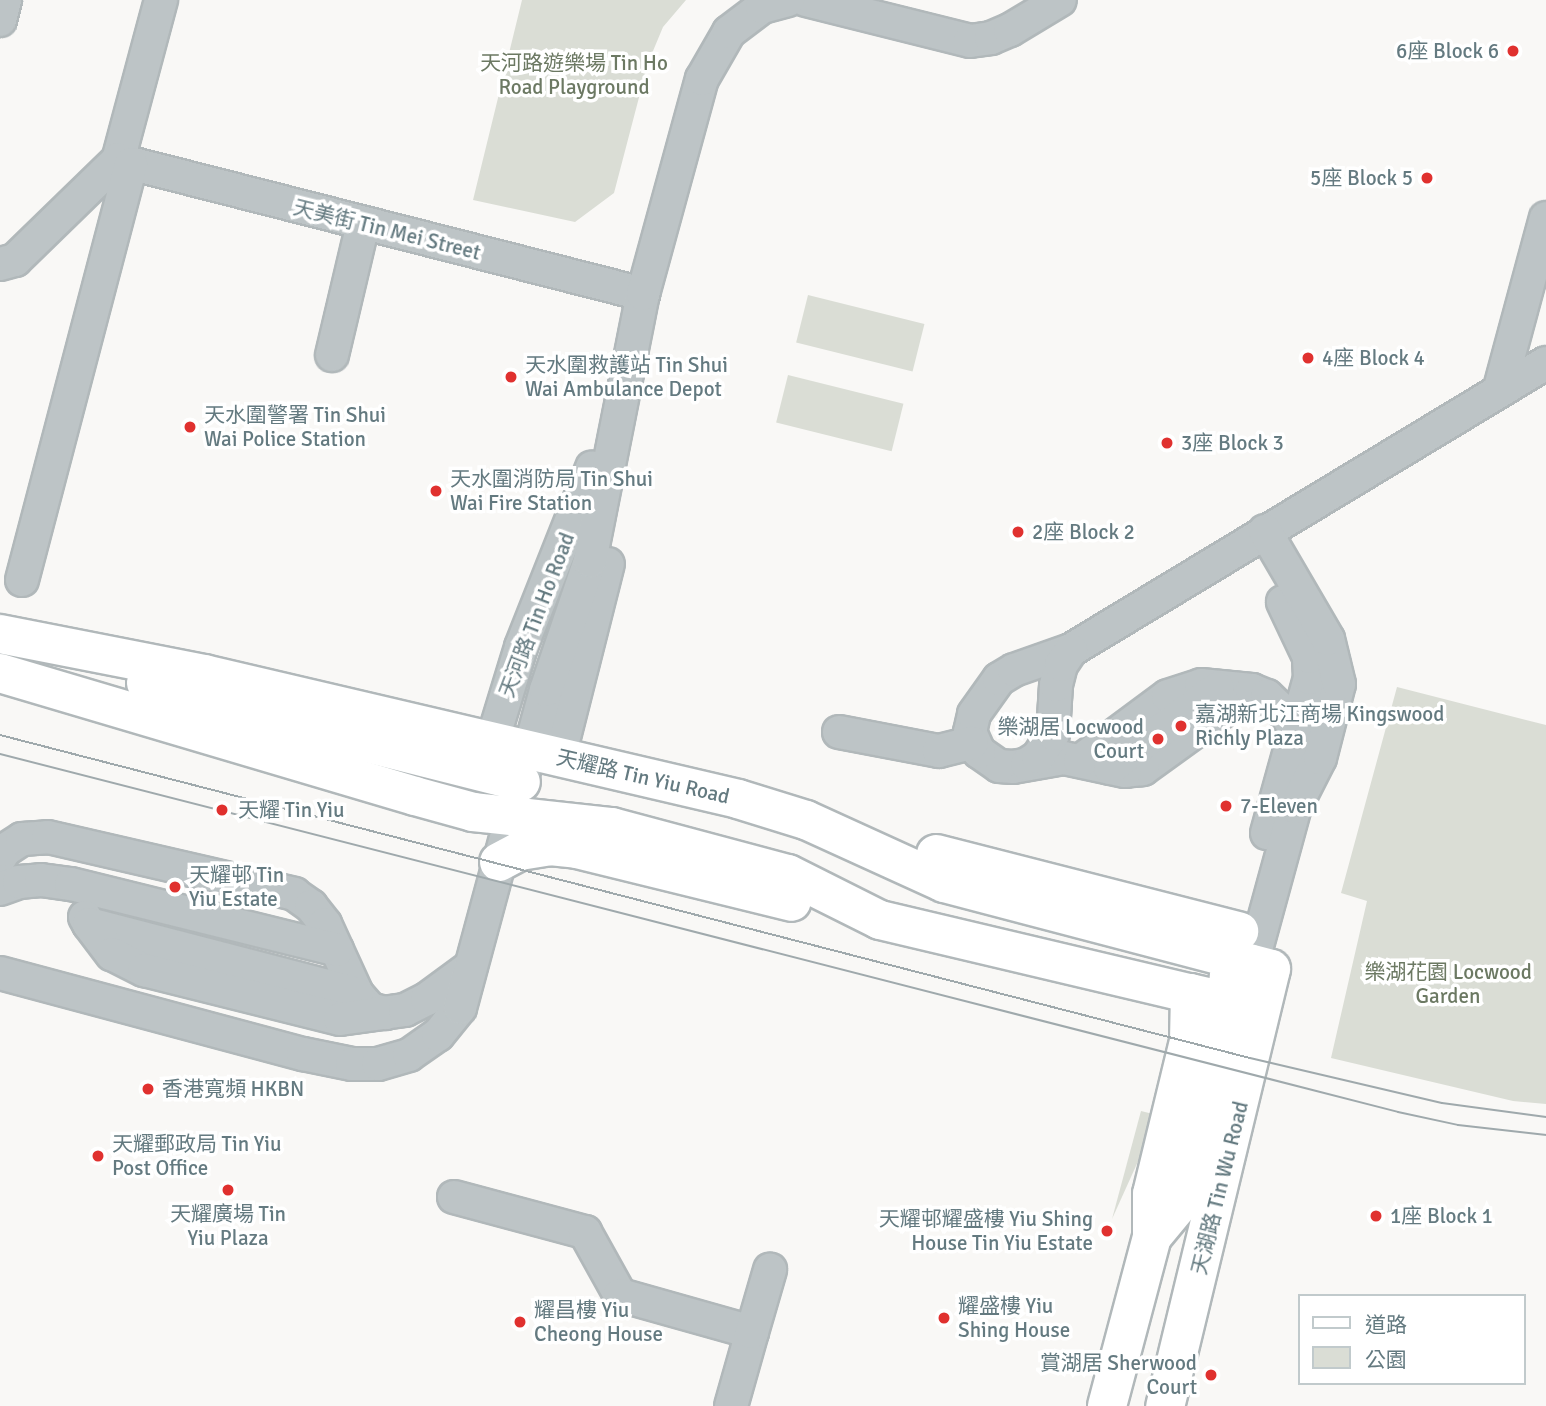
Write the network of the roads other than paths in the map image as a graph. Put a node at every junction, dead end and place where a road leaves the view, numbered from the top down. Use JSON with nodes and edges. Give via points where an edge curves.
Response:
{"nodes":[{"id":1,"x":5,"y":0,"type":"edge"},
{"id":2,"x":161,"y":0,"type":"edge"},
{"id":3,"x":788,"y":0,"type":"edge"},
{"id":4,"x":806,"y":0,"type":"edge"},
{"id":5,"x":1060,"y":0,"type":"edge"},
{"id":6,"x":0,"y":20,"type":"edge"},
{"id":7,"x":124,"y":162,"type":"junction"},
{"id":8,"x":1546,"y":218,"type":"edge"},
{"id":9,"x":363,"y":224,"type":"junction"},
{"id":10,"x":0,"y":264,"type":"edge"},
{"id":11,"x":643,"y":294,"type":"junction"},
{"id":12,"x":332,"y":355,"type":"dead end"},
{"id":13,"x":1546,"y":363,"type":"edge"},
{"id":14,"x":624,"y":382,"type":"junction"},
{"id":15,"x":1500,"y":388,"type":"junction"},
{"id":16,"x":1256,"y":536,"type":"junction"},
{"id":17,"x":22,"y":580,"type":"dead end"},
{"id":18,"x":9,"y":636,"type":"edge"},
{"id":19,"x":1071,"y":650,"type":"junction"},
{"id":20,"x":0,"y":673,"type":"edge"},
{"id":21,"x":1252,"y":690,"type":"junction"},
{"id":22,"x":839,"y":732,"type":"dead end"},
{"id":23,"x":1296,"y":732,"type":"junction"},
{"id":24,"x":972,"y":743,"type":"junction"},
{"id":25,"x":487,"y":758,"type":"junction"},
{"id":26,"x":1027,"y":764,"type":"junction"},
{"id":27,"x":1095,"y":765,"type":"junction"},
{"id":28,"x":531,"y":777,"type":"junction"},
{"id":29,"x":473,"y":811,"type":"junction"},
{"id":30,"x":7,"y":843,"type":"edge"},
{"id":31,"x":499,"y":862,"type":"junction"},
{"id":32,"x":41,"y":880,"type":"junction"},
{"id":33,"x":0,"y":889,"type":"edge"},
{"id":34,"x":880,"y":920,"type":"junction"},
{"id":35,"x":89,"y":924,"type":"junction"},
{"id":36,"x":337,"y":950,"type":"junction"},
{"id":37,"x":1249,"y":956,"type":"junction"},
{"id":38,"x":469,"y":968,"type":"junction"},
{"id":39,"x":0,"y":973,"type":"edge"},
{"id":40,"x":357,"y":994,"type":"junction"},
{"id":41,"x":1208,"y":997,"type":"junction"},
{"id":42,"x":386,"y":1013,"type":"junction"},
{"id":43,"x":454,"y":1197,"type":"dead end"},
{"id":44,"x":770,"y":1270,"type":"dead end"},
{"id":45,"x":752,"y":1332,"type":"junction"},
{"id":46,"x":731,"y":1406,"type":"edge"},
{"id":47,"x":1107,"y":1406,"type":"edge"},
{"id":48,"x":1165,"y":1406,"type":"edge"}],
"edges":[{"from":1,"to":6,"type":"street"},
{"from":2,"to":7,"type":"street"},
{"from":3,"to":11,"type":"street","name":"天河路 Tin Ho Road","via":[[762,7],[729,32],[702,79]]},
{"from":4,"to":5,"type":"street","via":[[970,41],[1010,30]]},
{"from":7,"to":9,"type":"street","name":"天美街 Tin Mei Street"},
{"from":7,"to":10,"type":"street","via":[[15,260]]},
{"from":7,"to":17,"type":"street"},
{"from":8,"to":15,"type":"street"},
{"from":9,"to":11,"type":"street","name":"天美街 Tin Mei Street"},
{"from":9,"to":12,"type":"street"},
{"from":11,"to":14,"type":"street","name":"天河路 Tin Ho Road"},
{"from":13,"to":15,"type":"street"},
{"from":14,"to":25,"type":"street","name":"天河路 Tin Ho Road","via":[[521,647]]},
{"from":14,"to":28,"type":"street","name":"天河路 Tin Ho Road","via":[[590,561],[546,690]]},
{"from":15,"to":16,"type":"street"},
{"from":16,"to":19,"type":"street"},
{"from":16,"to":23,"type":"street","via":[[1309,657],[1310,678]]},
{"from":16,"to":37,"type":"street","via":[[1328,639],[1339,684],[1320,758],[1295,807]]},
{"from":18,"to":25,"type":"main road","name":"天耀路 Tin Yiu Road","via":[[204,674]]},
{"from":19,"to":24,"type":"street","via":[[999,679],[974,713]]},
{"from":19,"to":26,"type":"street","via":[[1056,685],[1053,734],[1038,757]]},
{"from":20,"to":29,"type":"main road","name":"天耀路 Tin Yiu Road"},
{"from":21,"to":23,"type":"street","via":[[1277,704]]},
{"from":21,"to":27,"type":"street","via":[[1153,763],[1125,771]]},
{"from":21,"to":27,"type":"street","via":[[1201,685],[1168,696]]},
{"from":22,"to":24,"type":"street","via":[[939,751]]},
{"from":23,"to":37,"type":"street"},
{"from":24,"to":26,"type":"street","via":[[999,766]]},
{"from":25,"to":28,"type":"main road","name":"天耀路 Tin Yiu Road"},
{"from":25,"to":29,"type":"street","name":"天河路 Tin Ho Road"},
{"from":26,"to":27,"type":"street","via":[[1064,758]]},
{"from":28,"to":29,"type":"main road","name":"天耀路 Tin Yiu Road"},
{"from":28,"to":31,"type":"street","name":"天河路 Tin Ho Road"},
{"from":28,"to":34,"type":"main road","name":"天耀路 Tin Yiu Road","via":[[612,827],[788,874]]},
{"from":28,"to":37,"type":"main road","name":"天耀路 Tin Yiu Road","via":[[738,799],[806,820],[944,883]]},
{"from":30,"to":36,"type":"street","via":[[48,836],[293,894],[311,906]]},
{"from":31,"to":34,"type":"main road","via":[[520,851],[550,846],[577,849]]},
{"from":31,"to":38,"type":"street","name":"天河路 Tin Ho Road"},
{"from":32,"to":33,"type":"street"},
{"from":32,"to":35,"type":"street","via":[[64,891]]},
{"from":32,"to":36,"type":"street"},
{"from":34,"to":41,"type":"main road","name":"天耀路 Tin Yiu Road"},
{"from":35,"to":40,"type":"street"},
{"from":35,"to":42,"type":"street","via":[[111,954],[144,970],[340,1019]]},
{"from":36,"to":40,"type":"street"},
{"from":37,"to":41,"type":"main road","via":[[1242,986]]},
{"from":37,"to":48,"type":"main road","name":"天湖路 Tin Wu Road"},
{"from":38,"to":39,"type":"street","name":"天河路 Tin Ho Road","via":[[460,1008],[439,1035],[409,1055],[379,1064],[352,1064]]},
{"from":38,"to":42,"type":"street","via":[[427,999]]},
{"from":40,"to":42,"type":"street","via":[[370,1009]]},
{"from":41,"to":47,"type":"main road","via":[[1220,1059],[1181,1203],[1152,1237]]},
{"from":43,"to":45,"type":"street","via":[[585,1232],[620,1295]]},
{"from":44,"to":45,"type":"street"},
{"from":45,"to":46,"type":"street"}]}
